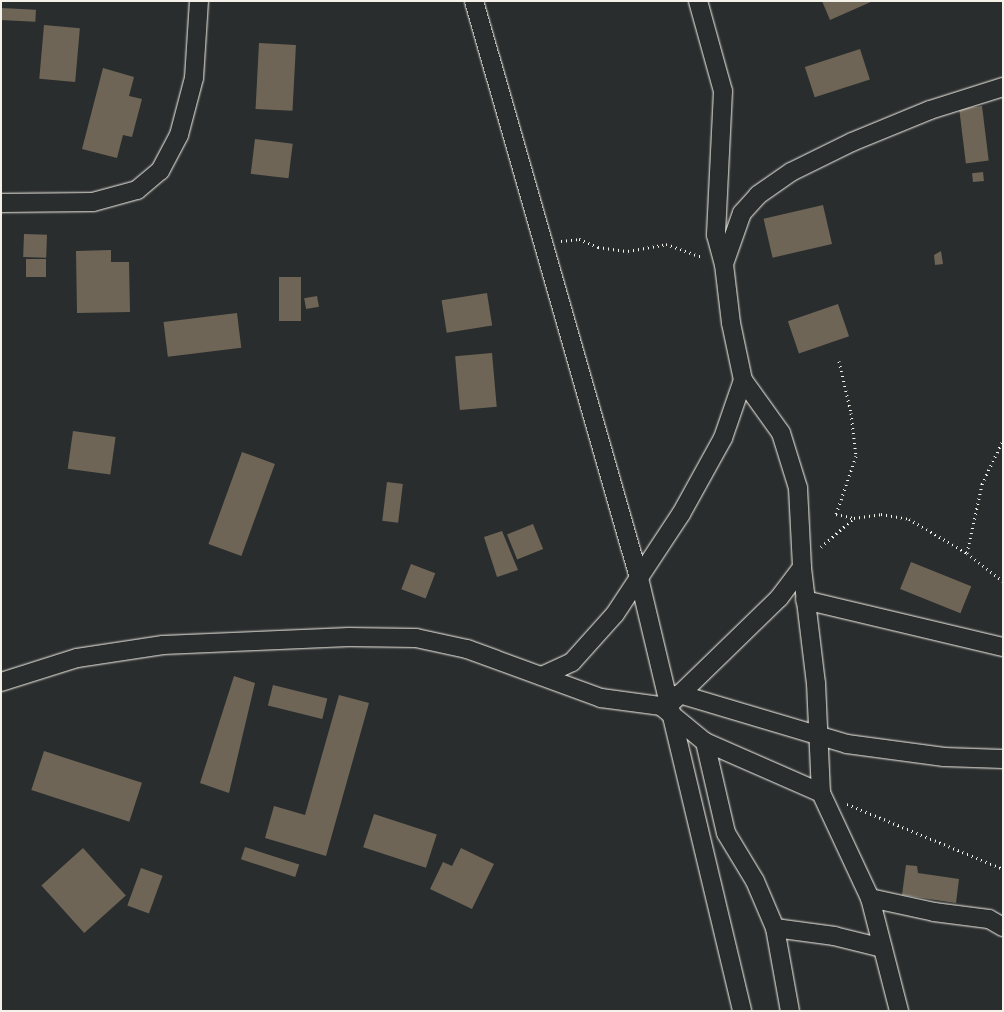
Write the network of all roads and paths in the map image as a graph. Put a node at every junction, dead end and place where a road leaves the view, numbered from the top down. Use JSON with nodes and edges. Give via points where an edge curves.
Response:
{"nodes":[{"id":1,"x":199,"y":1,"type":"edge"},
{"id":2,"x":474,"y":1,"type":"edge"},
{"id":3,"x":698,"y":1,"type":"edge"},
{"id":4,"x":1003,"y":87,"type":"edge"},
{"id":5,"x":1,"y":203,"type":"edge"},
{"id":6,"x":544,"y":244,"type":"junction"},
{"id":7,"x":724,"y":264,"type":"junction"},
{"id":8,"x":839,"y":361,"type":"dead end"},
{"id":9,"x":743,"y":380,"type":"junction"},
{"id":10,"x":1003,"y":440,"type":"edge"},
{"id":11,"x":854,"y":518,"type":"junction"},
{"id":12,"x":967,"y":553,"type":"junction"},
{"id":13,"x":802,"y":568,"type":"junction"},
{"id":14,"x":639,"y":578,"type":"junction"},
{"id":15,"x":1003,"y":581,"type":"edge"},
{"id":16,"x":805,"y":600,"type":"junction"},
{"id":17,"x":1003,"y":647,"type":"edge"},
{"id":18,"x":542,"y":676,"type":"junction"},
{"id":19,"x":1,"y":682,"type":"edge"},
{"id":20,"x":673,"y":704,"type":"junction"},
{"id":21,"x":819,"y":737,"type":"junction"},
{"id":22,"x":705,"y":742,"type":"junction"},
{"id":23,"x":1003,"y":759,"type":"edge"},
{"id":24,"x":821,"y":793,"type":"junction"},
{"id":25,"x":1003,"y":869,"type":"edge"},
{"id":26,"x":870,"y":898,"type":"junction"},
{"id":27,"x":1003,"y":927,"type":"edge"},
{"id":28,"x":775,"y":928,"type":"junction"},
{"id":29,"x":883,"y":948,"type":"junction"},
{"id":30,"x":742,"y":1011,"type":"edge"},
{"id":31,"x":790,"y":1011,"type":"edge"},
{"id":32,"x":898,"y":1011,"type":"edge"}],
"edges":[{"from":1,"to":5,"type":"street","via":[[194,78],[179,135],[160,171],[137,190],[93,202]]},
{"from":2,"to":6,"type":"street"},
{"from":3,"to":7,"type":"street","via":[[723,91],[716,235]]},
{"from":4,"to":7,"type":"street","via":[[930,110],[852,142],[791,172],[758,195],[742,212]]},
{"from":6,"to":7,"type":"path","via":[[579,239],[598,247],[628,251],[666,244]]},
{"from":6,"to":14,"type":"street"},
{"from":7,"to":9,"type":"street","via":[[731,323]]},
{"from":8,"to":11,"type":"path","via":[[851,413],[856,456],[836,514]]},
{"from":9,"to":13,"type":"street","via":[[774,420],[790,455],[802,517]]},
{"from":9,"to":14,"type":"street","via":[[723,438]]},
{"from":10,"to":12,"type":"path","via":[[982,484]]},
{"from":11,"to":12,"type":"path","via":[[881,514],[909,519]]},
{"from":11,"to":13,"type":"path","via":[[840,527]]},
{"from":12,"to":15,"type":"path"},
{"from":13,"to":16,"type":"street"},
{"from":13,"to":20,"type":"street","via":[[779,598]]},
{"from":14,"to":18,"type":"street","via":[[587,647],[572,662]]},
{"from":14,"to":20,"type":"street"},
{"from":16,"to":17,"type":"street"},
{"from":16,"to":21,"type":"street"},
{"from":18,"to":19,"type":"street","via":[[467,649],[416,638],[349,637],[163,645],[76,658]]},
{"from":18,"to":20,"type":"street","via":[[620,704]]},
{"from":20,"to":21,"type":"street"},
{"from":20,"to":22,"type":"street"},
{"from":20,"to":30,"type":"street"},
{"from":21,"to":23,"type":"street","via":[[944,757]]},
{"from":21,"to":24,"type":"street"},
{"from":22,"to":24,"type":"street"},
{"from":22,"to":28,"type":"street","via":[[726,833],[755,881]]},
{"from":24,"to":25,"type":"path"},
{"from":24,"to":26,"type":"street"},
{"from":26,"to":27,"type":"street","via":[[934,912],[989,919]]},
{"from":26,"to":29,"type":"street"},
{"from":28,"to":29,"type":"street","via":[[834,936]]},
{"from":28,"to":31,"type":"street"},
{"from":29,"to":32,"type":"street"}]}
